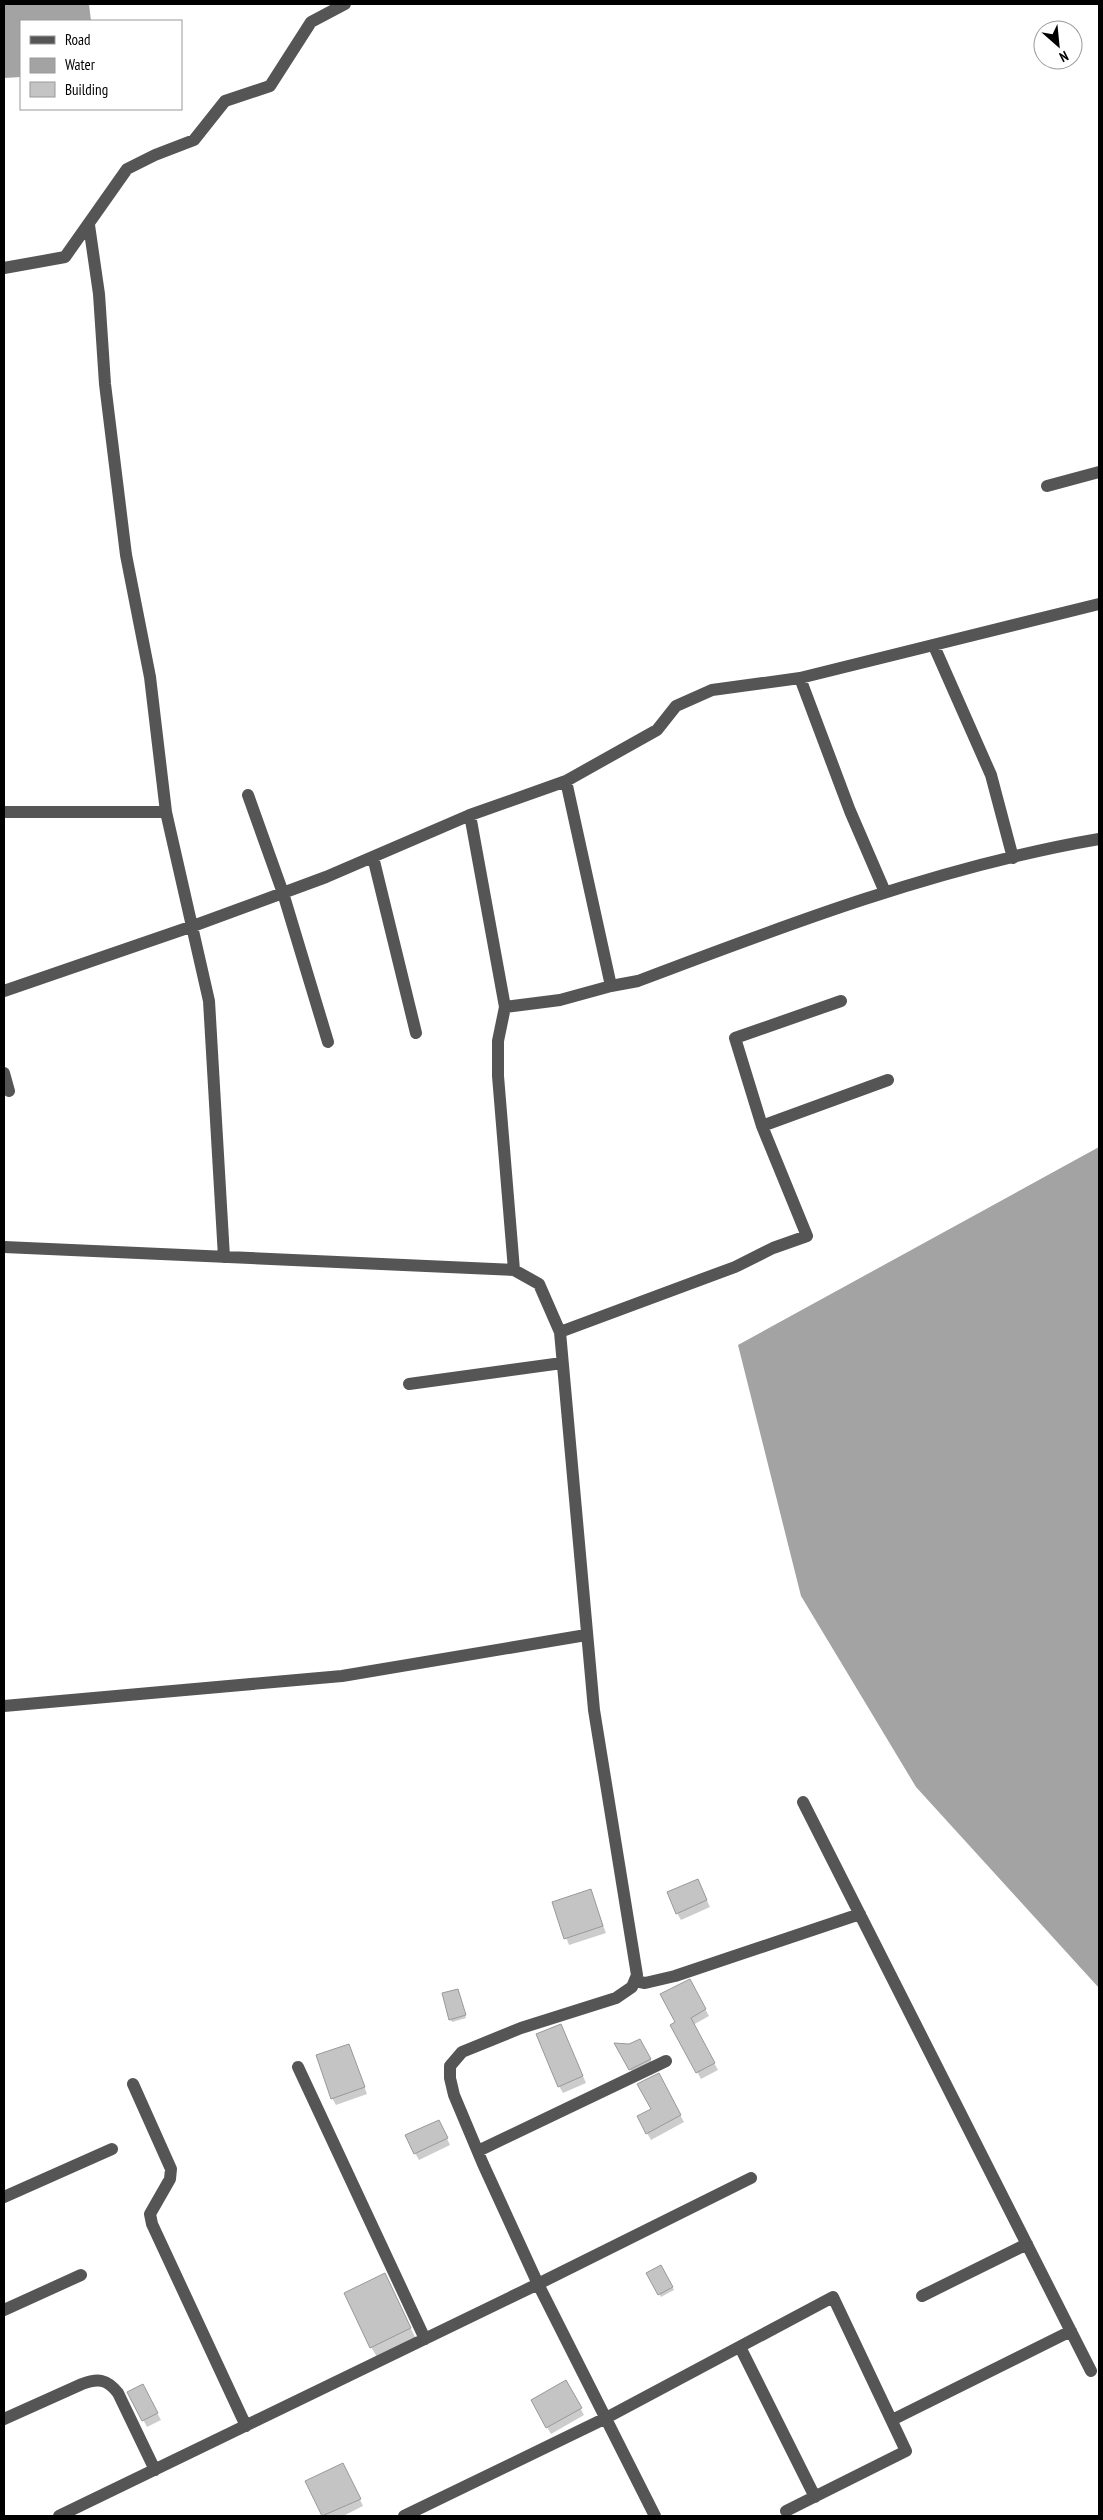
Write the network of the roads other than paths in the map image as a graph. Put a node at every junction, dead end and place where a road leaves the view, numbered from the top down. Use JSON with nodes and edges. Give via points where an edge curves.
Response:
{"nodes":[{"id":1,"x":345,"y":4,"type":"edge"},
{"id":2,"x":89,"y":225,"type":"junction"},
{"id":3,"x":4,"y":268,"type":"edge"},
{"id":4,"x":1099,"y":472,"type":"edge"},
{"id":5,"x":1047,"y":486,"type":"dead end"},
{"id":6,"x":1099,"y":604,"type":"edge"},
{"id":7,"x":934,"y":646,"type":"junction"},
{"id":8,"x":800,"y":678,"type":"junction"},
{"id":9,"x":566,"y":781,"type":"junction"},
{"id":10,"x":248,"y":795,"type":"dead end"},
{"id":11,"x":4,"y":812,"type":"edge"},
{"id":12,"x":166,"y":812,"type":"junction"},
{"id":13,"x":470,"y":815,"type":"junction"},
{"id":14,"x":1099,"y":839,"type":"edge"},
{"id":15,"x":373,"y":856,"type":"junction"},
{"id":16,"x":1013,"y":858,"type":"junction"},
{"id":17,"x":885,"y":892,"type":"junction"},
{"id":18,"x":283,"y":893,"type":"junction"},
{"id":19,"x":193,"y":926,"type":"junction"},
{"id":20,"x":611,"y":986,"type":"junction"},
{"id":21,"x":4,"y":991,"type":"edge"},
{"id":22,"x":841,"y":1001,"type":"dead end"},
{"id":23,"x":506,"y":1007,"type":"junction"},
{"id":24,"x":416,"y":1033,"type":"dead end"},
{"id":25,"x":328,"y":1042,"type":"dead end"},
{"id":26,"x":4,"y":1073,"type":"edge"},
{"id":27,"x":888,"y":1080,"type":"dead end"},
{"id":28,"x":9,"y":1091,"type":"dead end"},
{"id":29,"x":762,"y":1126,"type":"junction"},
{"id":30,"x":4,"y":1247,"type":"edge"},
{"id":31,"x":224,"y":1257,"type":"junction"},
{"id":32,"x":514,"y":1270,"type":"junction"},
{"id":33,"x":560,"y":1332,"type":"junction"},
{"id":34,"x":562,"y":1363,"type":"junction"},
{"id":35,"x":409,"y":1384,"type":"dead end"},
{"id":36,"x":586,"y":1635,"type":"junction"},
{"id":37,"x":4,"y":1706,"type":"edge"},
{"id":38,"x":803,"y":1802,"type":"dead end"},
{"id":39,"x":860,"y":1914,"type":"junction"},
{"id":40,"x":635,"y":1981,"type":"junction"},
{"id":41,"x":666,"y":2061,"type":"dead end"},
{"id":42,"x":298,"y":2067,"type":"dead end"},
{"id":43,"x":133,"y":2084,"type":"dead end"},
{"id":44,"x":112,"y":2149,"type":"dead end"},
{"id":45,"x":478,"y":2151,"type":"junction"},
{"id":46,"x":751,"y":2178,"type":"dead end"},
{"id":47,"x":4,"y":2196,"type":"edge"},
{"id":48,"x":1027,"y":2244,"type":"junction"},
{"id":49,"x":81,"y":2275,"type":"dead end"},
{"id":50,"x":538,"y":2284,"type":"junction"},
{"id":51,"x":922,"y":2296,"type":"dead end"},
{"id":52,"x":4,"y":2310,"type":"edge"},
{"id":53,"x":1071,"y":2331,"type":"junction"},
{"id":54,"x":425,"y":2339,"type":"junction"},
{"id":55,"x":740,"y":2347,"type":"junction"},
{"id":56,"x":1091,"y":2371,"type":"dead end"},
{"id":57,"x":606,"y":2418,"type":"junction"},
{"id":58,"x":4,"y":2419,"type":"edge"},
{"id":59,"x":892,"y":2420,"type":"junction"},
{"id":60,"x":246,"y":2426,"type":"junction"},
{"id":61,"x":155,"y":2470,"type":"junction"},
{"id":62,"x":815,"y":2497,"type":"junction"},
{"id":63,"x":786,"y":2511,"type":"dead end"},
{"id":64,"x":59,"y":2516,"type":"edge"},
{"id":65,"x":404,"y":2516,"type":"edge"},
{"id":66,"x":655,"y":2516,"type":"edge"}],
"edges":[{"from":1,"to":2,"type":"street","via":[[311,22],[270,86],[224,102],[194,140],[127,169]]},
{"from":2,"to":3,"type":"street","via":[[64,258]]},
{"from":2,"to":12,"type":"street","via":[[126,555],[150,677]]},
{"from":4,"to":5,"type":"street"},
{"from":6,"to":7,"type":"street"},
{"from":7,"to":8,"type":"street"},
{"from":7,"to":16,"type":"street","via":[[991,775]]},
{"from":8,"to":9,"type":"street","via":[[712,690],[676,706],[657,730]]},
{"from":8,"to":17,"type":"street"},
{"from":9,"to":13,"type":"street"},
{"from":9,"to":20,"type":"street"},
{"from":10,"to":18,"type":"street"},
{"from":11,"to":12,"type":"street"},
{"from":12,"to":19,"type":"street"},
{"from":13,"to":15,"type":"street"},
{"from":13,"to":23,"type":"street"},
{"from":14,"to":16,"type":"street"},
{"from":15,"to":18,"type":"street"},
{"from":15,"to":24,"type":"street"},
{"from":16,"to":17,"type":"street"},
{"from":17,"to":20,"type":"street","via":[[638,981]]},
{"from":18,"to":19,"type":"street"},
{"from":18,"to":25,"type":"street"},
{"from":19,"to":21,"type":"street"},
{"from":19,"to":31,"type":"street","via":[[209,1001]]},
{"from":20,"to":23,"type":"street","via":[[560,1000]]},
{"from":22,"to":29,"type":"street","via":[[735,1038]]},
{"from":23,"to":32,"type":"street","via":[[498,1041],[498,1076]]},
{"from":26,"to":28,"type":"street"},
{"from":27,"to":29,"type":"street"},
{"from":29,"to":33,"type":"street","via":[[807,1236],[735,1267]]},
{"from":30,"to":31,"type":"street"},
{"from":31,"to":32,"type":"street"},
{"from":32,"to":33,"type":"street","via":[[539,1284]]},
{"from":33,"to":34,"type":"street"},
{"from":34,"to":35,"type":"street"},
{"from":34,"to":36,"type":"street"},
{"from":36,"to":37,"type":"street","via":[[342,1676]]},
{"from":36,"to":40,"type":"street","via":[[600,1755],[637,1971]]},
{"from":38,"to":39,"type":"street"},
{"from":39,"to":40,"type":"street","via":[[675,1976],[645,1983]]},
{"from":39,"to":48,"type":"street"},
{"from":40,"to":45,"type":"street","via":[[627,1993],[616,1998],[521,2028],[477,2045],[455,2058],[450,2066],[454,2095]]},
{"from":41,"to":45,"type":"street"},
{"from":42,"to":54,"type":"street"},
{"from":43,"to":60,"type":"street","via":[[171,2169],[170,2179],[150,2214],[152,2224]]},
{"from":44,"to":47,"type":"street"},
{"from":45,"to":50,"type":"street"},
{"from":46,"to":50,"type":"street"},
{"from":48,"to":51,"type":"street"},
{"from":48,"to":53,"type":"street"},
{"from":49,"to":52,"type":"street"},
{"from":50,"to":54,"type":"street"},
{"from":50,"to":57,"type":"street"},
{"from":53,"to":56,"type":"street"},
{"from":53,"to":59,"type":"street"},
{"from":54,"to":60,"type":"street"},
{"from":55,"to":57,"type":"street"},
{"from":55,"to":59,"type":"street","via":[[833,2297]]},
{"from":55,"to":62,"type":"street"},
{"from":57,"to":65,"type":"street"},
{"from":57,"to":66,"type":"street"},
{"from":58,"to":61,"type":"street","via":[[82,2384],[103,2380],[118,2393]]},
{"from":59,"to":62,"type":"street","via":[[906,2451]]},
{"from":60,"to":61,"type":"street"},
{"from":61,"to":64,"type":"street"},
{"from":62,"to":63,"type":"street"}]}
